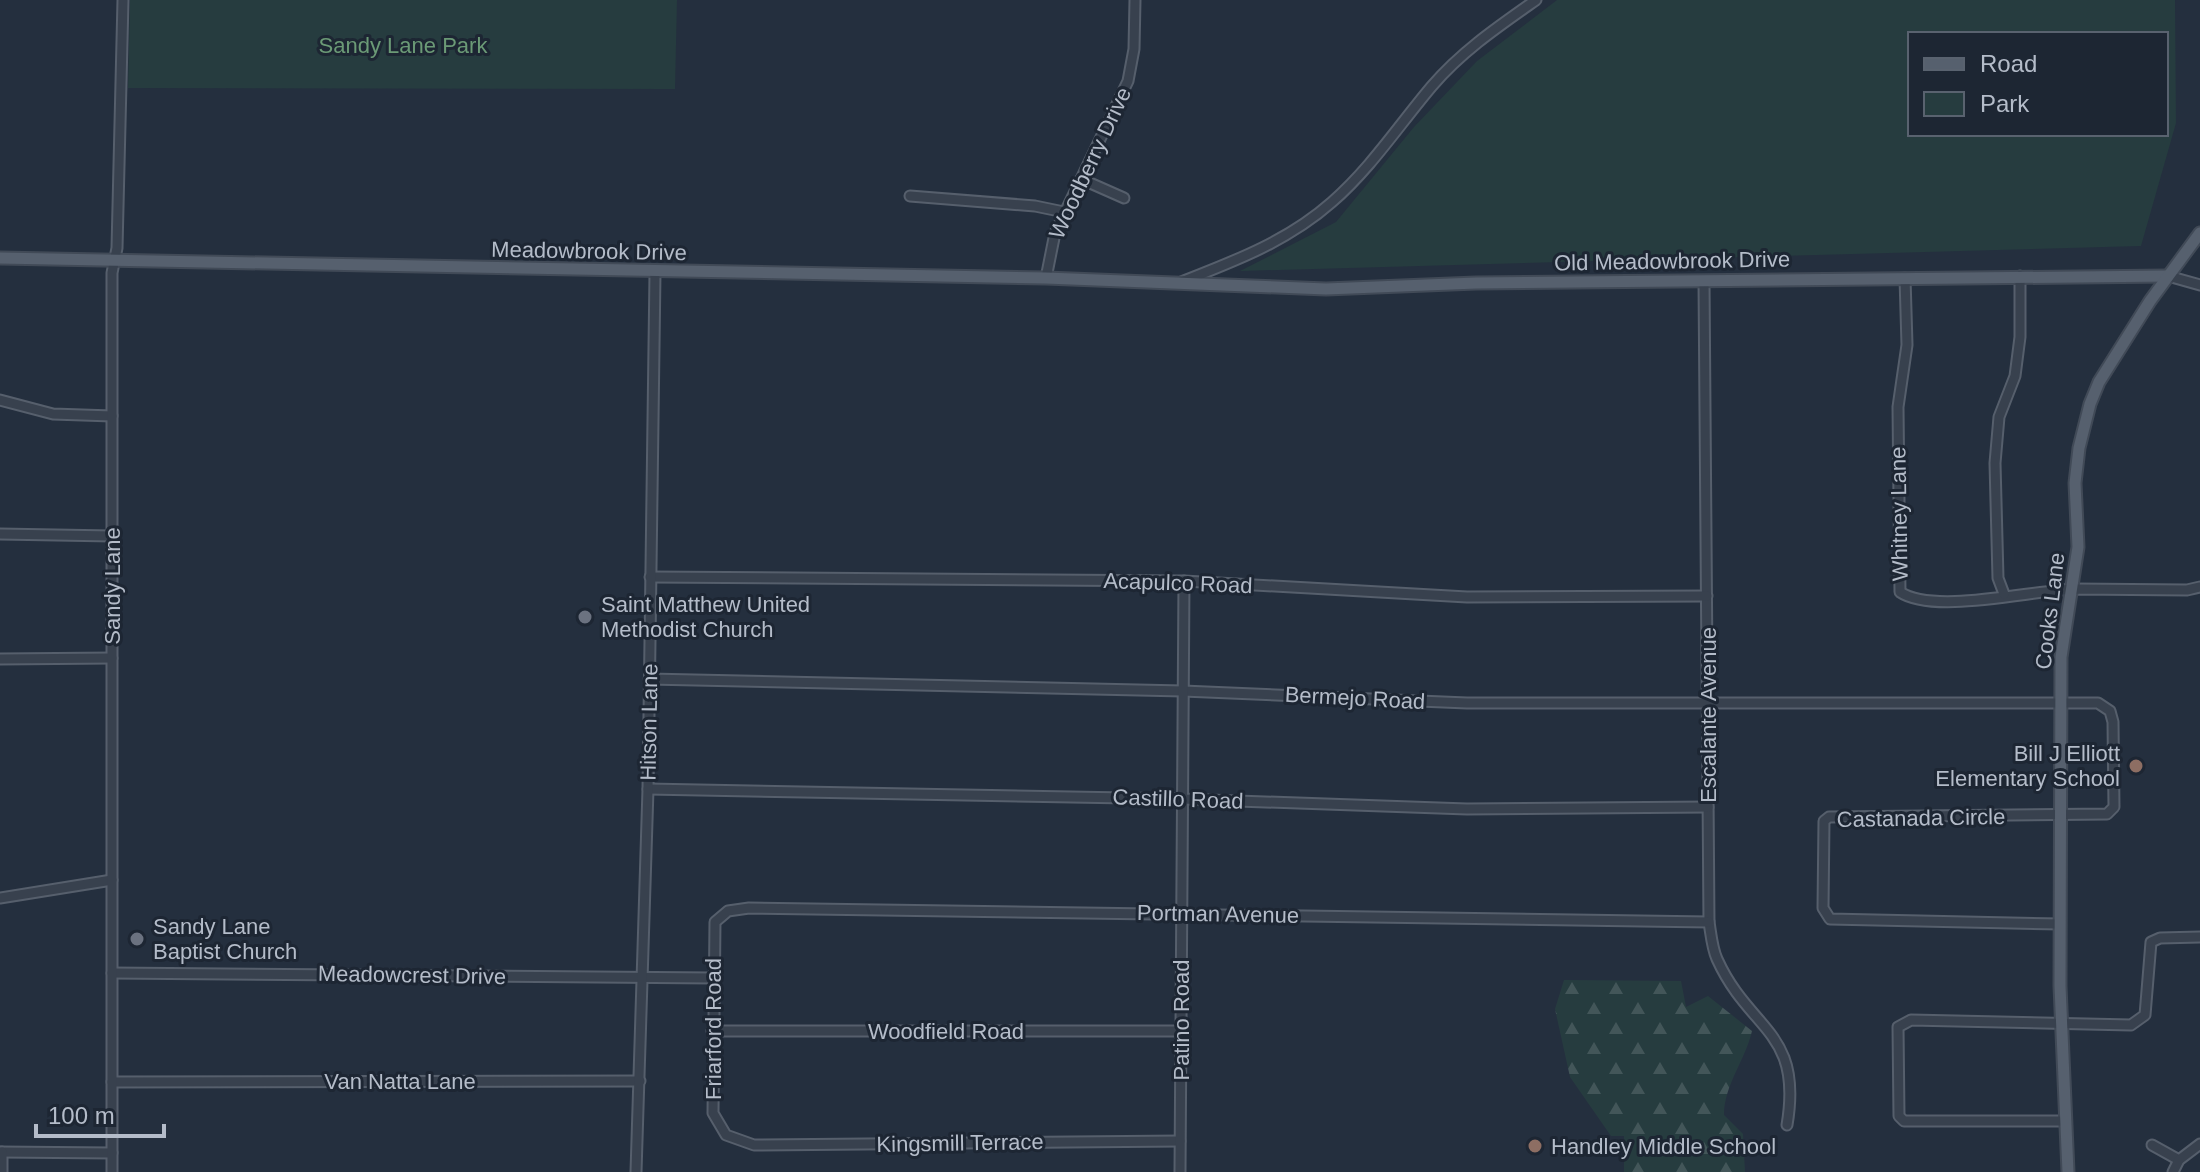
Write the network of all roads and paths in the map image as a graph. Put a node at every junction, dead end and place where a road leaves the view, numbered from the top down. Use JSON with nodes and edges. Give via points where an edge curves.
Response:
{"nodes":[{"id":1,"x":123,"y":0,"type":"edge"},
{"id":2,"x":1135,"y":0,"type":"edge"},
{"id":3,"x":1536,"y":0,"type":"edge"},
{"id":4,"x":1081,"y":179,"type":"junction"},
{"id":5,"x":910,"y":196,"type":"dead end"},
{"id":6,"x":1124,"y":198,"type":"dead end"},
{"id":7,"x":1064,"y":212,"type":"junction"},
{"id":8,"x":2200,"y":233,"type":"edge"},
{"id":9,"x":0,"y":258,"type":"edge"},
{"id":10,"x":113,"y":260,"type":"junction"},
{"id":11,"x":655,"y":273,"type":"junction"},
{"id":12,"x":2020,"y":276,"type":"junction"},
{"id":13,"x":2168,"y":276,"type":"junction"},
{"id":14,"x":1046,"y":278,"type":"junction"},
{"id":15,"x":1905,"y":278,"type":"junction"},
{"id":16,"x":1704,"y":281,"type":"junction"},
{"id":17,"x":1177,"y":283,"type":"junction"},
{"id":18,"x":2200,"y":285,"type":"edge"},
{"id":19,"x":0,"y":400,"type":"edge"},
{"id":20,"x":112,"y":416,"type":"junction"},
{"id":21,"x":0,"y":534,"type":"edge"},
{"id":22,"x":112,"y":536,"type":"junction"},
{"id":23,"x":650,"y":577,"type":"junction"},
{"id":24,"x":1184,"y":581,"type":"junction"},
{"id":25,"x":2200,"y":587,"type":"edge"},
{"id":26,"x":2073,"y":589,"type":"junction"},
{"id":27,"x":2004,"y":594,"type":"junction"},
{"id":28,"x":1707,"y":596,"type":"junction"},
{"id":29,"x":112,"y":658,"type":"junction"},
{"id":30,"x":0,"y":659,"type":"edge"},
{"id":31,"x":649,"y":679,"type":"junction"},
{"id":32,"x":1183,"y":691,"type":"junction"},
{"id":33,"x":1708,"y":702,"type":"junction"},
{"id":34,"x":2061,"y":703,"type":"junction"},
{"id":35,"x":648,"y":789,"type":"junction"},
{"id":36,"x":1182,"y":799,"type":"junction"},
{"id":37,"x":1708,"y":807,"type":"junction"},
{"id":38,"x":2060,"y":815,"type":"junction"},
{"id":39,"x":112,"y":880,"type":"junction"},
{"id":40,"x":0,"y":898,"type":"edge"},
{"id":41,"x":728,"y":911,"type":"joint"},
{"id":42,"x":1181,"y":913,"type":"junction"},
{"id":43,"x":1709,"y":922,"type":"junction"},
{"id":44,"x":2060,"y":924,"type":"junction"},
{"id":45,"x":2200,"y":937,"type":"edge"},
{"id":46,"x":112,"y":973,"type":"junction"},
{"id":47,"x":644,"y":977,"type":"junction"},
{"id":48,"x":713,"y":978,"type":"junction"},
{"id":49,"x":2061,"y":1021,"type":"junction"},
{"id":50,"x":712,"y":1031,"type":"junction"},
{"id":51,"x":1180,"y":1031,"type":"junction"},
{"id":52,"x":640,"y":1081,"type":"junction"},
{"id":53,"x":112,"y":1082,"type":"junction"},
{"id":54,"x":2065,"y":1121,"type":"junction"},
{"id":55,"x":1787,"y":1125,"type":"dead end"},
{"id":56,"x":740,"y":1141,"type":"joint"},
{"id":57,"x":1180,"y":1141,"type":"junction"},
{"id":58,"x":2200,"y":1144,"type":"edge"},
{"id":59,"x":2152,"y":1145,"type":"dead end"},
{"id":60,"x":1,"y":1152,"type":"edge"},
{"id":61,"x":112,"y":1153,"type":"junction"},
{"id":62,"x":2179,"y":1160,"type":"junction"},
{"id":63,"x":2,"y":1172,"type":"edge"},
{"id":64,"x":112,"y":1172,"type":"edge"},
{"id":65,"x":636,"y":1172,"type":"edge"},
{"id":66,"x":1180,"y":1172,"type":"edge"},
{"id":67,"x":2068,"y":1172,"type":"edge"},
{"id":68,"x":2173,"y":1172,"type":"edge"}],
"edges":[{"from":1,"to":10,"type":"street","name":"Sandy Lane"},
{"from":2,"to":4,"type":"street","name":"Woodberry Drive","via":[[1128,81]]},
{"from":3,"to":17,"type":"street","via":[[1467,48],[1330,204],[1254,254]]},
{"from":4,"to":6,"type":"street"},
{"from":4,"to":7,"type":"street","name":"Woodberry Drive"},
{"from":5,"to":7,"type":"street"},
{"from":7,"to":14,"type":"street","name":"Woodberry Drive"},
{"from":8,"to":13,"type":"main road","name":"Cooks Lane"},
{"from":9,"to":10,"type":"main road","name":"Meadowbrook Drive"},
{"from":10,"to":11,"type":"main road","name":"Meadowbrook Drive"},
{"from":10,"to":20,"type":"street","name":"Sandy Lane"},
{"from":11,"to":14,"type":"main road","name":"Meadowbrook Drive"},
{"from":11,"to":23,"type":"street","name":"Hitson Lane"},
{"from":12,"to":13,"type":"main road","name":"Old Meadowbrook Drive"},
{"from":12,"to":15,"type":"main road","name":"Old Meadowbrook Drive"},
{"from":12,"to":27,"type":"street","via":[[2015,376],[1999,417],[1995,463],[1998,578]]},
{"from":13,"to":18,"type":"street"},
{"from":13,"to":26,"type":"main road","name":"Cooks Lane","via":[[2112,360],[2090,404],[2075,483],[2078,547]]},
{"from":14,"to":17,"type":"main road","name":"Meadowbrook Drive"},
{"from":15,"to":16,"type":"main road","name":"Old Meadowbrook Drive"},
{"from":15,"to":27,"type":"street","name":"Whitney Lane","via":[[1907,345],[1898,407],[1900,592],[1920,600],[1951,601]]},
{"from":16,"to":17,"type":"main road","name":"Old Meadowbrook Drive","via":[[1476,283],[1391,290]]},
{"from":16,"to":28,"type":"street","name":"Escalante Avenue"},
{"from":19,"to":20,"type":"street","via":[[53,414]]},
{"from":20,"to":22,"type":"street","name":"Sandy Lane"},
{"from":21,"to":22,"type":"street"},
{"from":22,"to":29,"type":"street","name":"Sandy Lane"},
{"from":23,"to":24,"type":"street","name":"Acapulco Road"},
{"from":23,"to":31,"type":"street","name":"Hitson Lane"},
{"from":24,"to":28,"type":"street","name":"Acapulco Road","via":[[1467,597]]},
{"from":24,"to":32,"type":"street","name":"Patino Road"},
{"from":25,"to":26,"type":"street","name":"Whitney Lane"},
{"from":26,"to":27,"type":"street","name":"Whitney Lane"},
{"from":26,"to":34,"type":"main road","name":"Cooks Lane","via":[[2061,657]]},
{"from":28,"to":33,"type":"street","name":"Escalante Avenue"},
{"from":29,"to":30,"type":"street"},
{"from":29,"to":39,"type":"street","name":"Sandy Lane"},
{"from":31,"to":32,"type":"street","name":"Bermejo Road"},
{"from":31,"to":35,"type":"street","name":"Hitson Lane"},
{"from":32,"to":33,"type":"street","name":"Bermejo Road","via":[[1467,703]]},
{"from":32,"to":36,"type":"street","name":"Patino Road"},
{"from":33,"to":34,"type":"street","name":"Bermejo Road"},
{"from":33,"to":37,"type":"street","name":"Escalante Avenue"},
{"from":34,"to":38,"type":"main road","name":"Cooks Lane"},
{"from":34,"to":38,"type":"street","name":"Bermejo Road","via":[[2098,703],[2110,711],[2114,762],[2111,812]]},
{"from":35,"to":36,"type":"street","name":"Castillo Road"},
{"from":35,"to":47,"type":"street","name":"Hitson Lane"},
{"from":36,"to":37,"type":"street","name":"Castillo Road","via":[[1467,809]]},
{"from":36,"to":42,"type":"street","name":"Patino Road"},
{"from":37,"to":43,"type":"street","name":"Escalante Avenue"},
{"from":38,"to":44,"type":"main road","name":"Cooks Lane"},
{"from":38,"to":44,"type":"street","name":"Castanada Circle","via":[[1829,817],[1823,828],[1823,908],[1830,919]]},
{"from":39,"to":40,"type":"street"},
{"from":39,"to":46,"type":"street","name":"Sandy Lane"},
{"from":41,"to":42,"type":"street","name":"Portman Avenue"},
{"from":41,"to":48,"type":"street","name":"Friarford Road","via":[[715,922]]},
{"from":42,"to":43,"type":"street","name":"Portman Avenue"},
{"from":42,"to":51,"type":"street","name":"Patino Road"},
{"from":43,"to":55,"type":"street","name":"Escalante Avenue","via":[[1725,976],[1786,1055],[1792,1097]]},
{"from":44,"to":49,"type":"main road","name":"Cooks Lane"},
{"from":45,"to":49,"type":"street","via":[[2151,942],[2140,1022]]},
{"from":46,"to":47,"type":"street","name":"Meadowcrest Drive"},
{"from":46,"to":53,"type":"street","name":"Sandy Lane"},
{"from":47,"to":48,"type":"street","name":"Meadowcrest Drive"},
{"from":47,"to":52,"type":"street","name":"Hitson Lane"},
{"from":48,"to":50,"type":"street","name":"Friarford Road"},
{"from":49,"to":54,"type":"main road","name":"Cooks Lane"},
{"from":49,"to":54,"type":"street","via":[[1904,1023],[1898,1027],[1899,1116],[1904,1121]]},
{"from":50,"to":51,"type":"street","name":"Woodfield Road"},
{"from":50,"to":56,"type":"street","name":"Friarford Road","via":[[713,1113],[726,1135]]},
{"from":51,"to":57,"type":"street","name":"Patino Road"},
{"from":52,"to":53,"type":"street","name":"Van Natta Lane"},
{"from":52,"to":65,"type":"street","name":"Hitson Lane"},
{"from":53,"to":61,"type":"street","name":"Sandy Lane"},
{"from":54,"to":67,"type":"main road","name":"Cooks Lane"},
{"from":56,"to":57,"type":"street","name":"Kingsmill Terrace"},
{"from":57,"to":66,"type":"street","name":"Patino Road"},
{"from":58,"to":62,"type":"street"},
{"from":59,"to":62,"type":"street"},
{"from":60,"to":61,"type":"street"},
{"from":60,"to":63,"type":"street"},
{"from":61,"to":64,"type":"street","name":"Sandy Lane"},
{"from":62,"to":68,"type":"street"}]}
